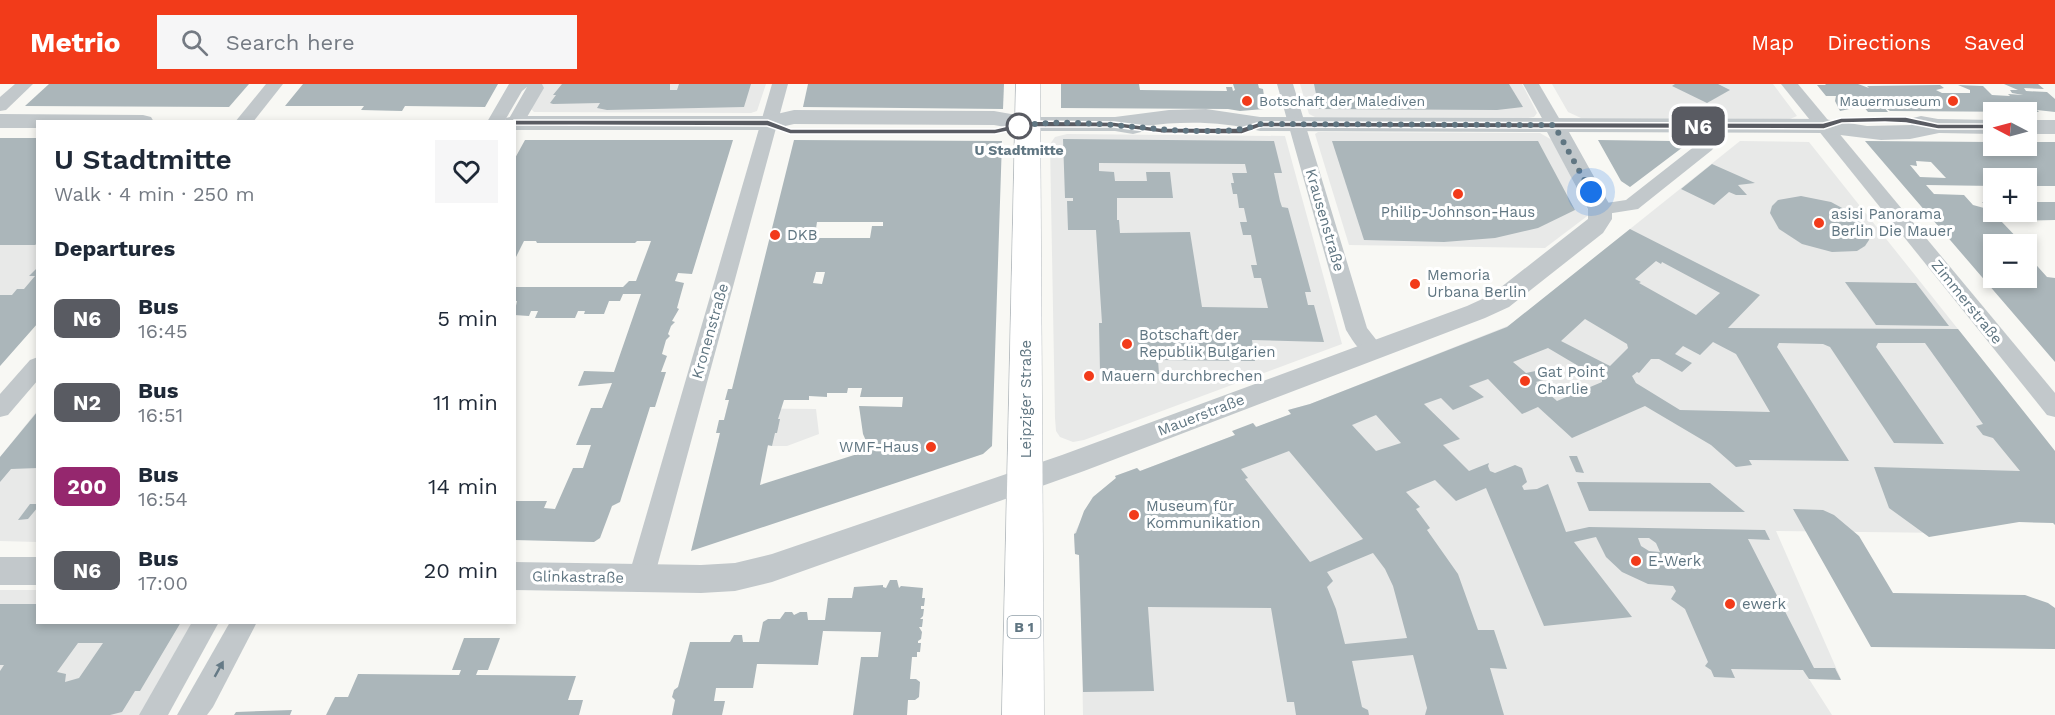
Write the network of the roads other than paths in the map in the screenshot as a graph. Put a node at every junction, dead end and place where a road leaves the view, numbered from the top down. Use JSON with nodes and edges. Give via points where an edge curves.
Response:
{"nodes":[{"id":1,"x":25,"y":84,"type":"edge"},
{"id":2,"x":276,"y":84,"type":"edge"},
{"id":3,"x":521,"y":84,"type":"edge"},
{"id":4,"x":534,"y":84,"type":"edge"},
{"id":5,"x":780,"y":84,"type":"edge"},
{"id":6,"x":1028,"y":84,"type":"edge"},
{"id":7,"x":1286,"y":84,"type":"edge"},
{"id":8,"x":1531,"y":84,"type":"edge"},
{"id":9,"x":1789,"y":84,"type":"edge"},
{"id":10,"x":0,"y":106,"type":"edge"},
{"id":11,"x":245,"y":120,"type":"edge"},
{"id":12,"x":510,"y":120,"type":"edge"},
{"id":13,"x":512,"y":120,"type":"edge"},
{"id":14,"x":0,"y":121,"type":"edge"},
{"id":15,"x":36,"y":121,"type":"edge"},
{"id":16,"x":516,"y":123,"type":"edge"},
{"id":17,"x":768,"y":123,"type":"junction"},
{"id":18,"x":1028,"y":124,"type":"junction"},
{"id":19,"x":1297,"y":124,"type":"junction"},
{"id":20,"x":1554,"y":125,"type":"junction"},
{"id":21,"x":1824,"y":126,"type":"junction"},
{"id":22,"x":1983,"y":127,"type":"edge"},
{"id":23,"x":2037,"y":127,"type":"edge"},
{"id":24,"x":2055,"y":127,"type":"edge"},
{"id":25,"x":1707,"y":146,"type":"dead end"},
{"id":26,"x":1600,"y":209,"type":"junction"},
{"id":27,"x":1374,"y":351,"type":"junction"},
{"id":28,"x":36,"y":367,"type":"edge"},
{"id":29,"x":2055,"y":409,"type":"edge"},
{"id":30,"x":0,"y":410,"type":"edge"},
{"id":31,"x":1025,"y":480,"type":"junction"},
{"id":32,"x":0,"y":571,"type":"edge"},
{"id":33,"x":36,"y":571,"type":"edge"},
{"id":34,"x":516,"y":576,"type":"edge"},
{"id":35,"x":641,"y":578,"type":"junction"},
{"id":36,"x":205,"y":624,"type":"edge"},
{"id":37,"x":243,"y":624,"type":"edge"},
{"id":38,"x":153,"y":715,"type":"edge"},
{"id":39,"x":191,"y":715,"type":"edge"},
{"id":40,"x":1023,"y":715,"type":"edge"}],
"edges":[{"from":1,"to":10,"type":"street"},
{"from":2,"to":11,"type":"street"},
{"from":3,"to":12,"type":"street","via":[[515,88]]},
{"from":4,"to":13,"type":"street","via":[[536,88]]},
{"from":5,"to":17,"type":"street","name":"Kronenstraße"},
{"from":6,"to":18,"type":"main road","name":"Leipziger Straße","number":"B 1"},
{"from":7,"to":19,"type":"street","name":"Krausenstraße"},
{"from":8,"to":20,"type":"street"},
{"from":9,"to":21,"type":"street","name":"Zimmerstraße"},
{"from":14,"to":15,"type":"street"},
{"from":16,"to":17,"type":"street"},
{"from":17,"to":18,"type":"street","via":[[790,131],[995,132]]},
{"from":17,"to":35,"type":"street","name":"Kronenstraße"},
{"from":18,"to":19,"type":"street","via":[[1242,131],[1260,124]]},
{"from":18,"to":31,"type":"main road","name":"Leipziger Straße","number":"B 1"},
{"from":19,"to":20,"type":"street"},
{"from":19,"to":27,"type":"street","name":"Krausenstraße","via":[[1356,330]]},
{"from":20,"to":21,"type":"street"},
{"from":20,"to":26,"type":"street"},
{"from":21,"to":22,"type":"street","via":[[1850,132],[1918,133],[1938,126]]},
{"from":21,"to":29,"type":"street","name":"Zimmerstraße"},
{"from":23,"to":24,"type":"street"},
{"from":25,"to":26,"type":"street","via":[[1631,206]]},
{"from":26,"to":27,"type":"street","name":"Mauerstraße","via":[[1600,219],[1594,228],[1500,301]]},
{"from":27,"to":31,"type":"street","name":"Mauerstraße"},
{"from":28,"to":30,"type":"street"},
{"from":31,"to":35,"type":"street","name":"Mauerstraße","via":[[772,568],[716,579]]},
{"from":31,"to":40,"type":"main road","name":"Leipziger Straße","number":"B 1"},
{"from":32,"to":33,"type":"street"},
{"from":34,"to":35,"type":"street","name":"Glinkastraße"},
{"from":36,"to":38,"type":"street"},
{"from":39,"to":37,"type":"street","one_way":true}]}
